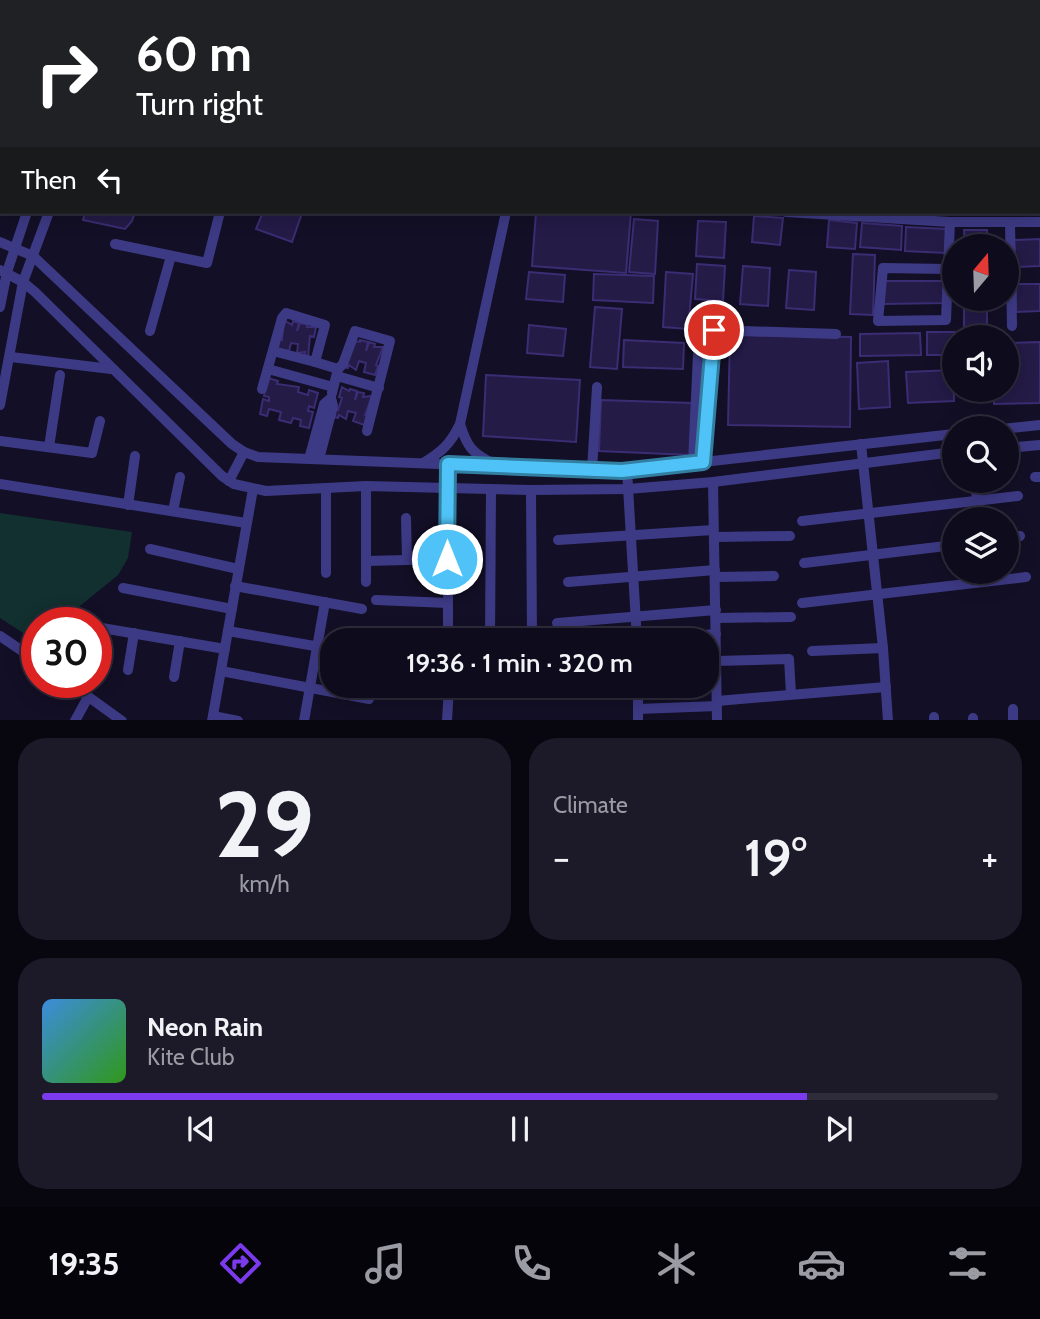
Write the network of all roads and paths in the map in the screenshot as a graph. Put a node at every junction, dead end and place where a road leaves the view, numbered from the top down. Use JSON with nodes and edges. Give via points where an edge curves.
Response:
{"nodes":[{"id":1,"x":26,"y":214,"type":"edge"},
{"id":2,"x":48,"y":214,"type":"edge"},
{"id":3,"x":219,"y":214,"type":"edge"},
{"id":4,"x":506,"y":214,"type":"edge"},
{"id":5,"x":819,"y":214,"type":"edge"},
{"id":6,"x":950,"y":222,"type":"junction"},
{"id":7,"x":1040,"y":222,"type":"edge"},
{"id":8,"x":1010,"y":223,"type":"junction"},
{"id":9,"x":949,"y":234,"type":"edge"},
{"id":10,"x":0,"y":242,"type":"edge"},
{"id":11,"x":115,"y":244,"type":"dead end"},
{"id":12,"x":16,"y":247,"type":"junction"},
{"id":13,"x":33,"y":256,"type":"junction"},
{"id":14,"x":171,"y":256,"type":"junction"},
{"id":15,"x":947,"y":269,"type":"joint"},
{"id":16,"x":4,"y":271,"type":"edge"},
{"id":17,"x":23,"y":282,"type":"junction"},
{"id":18,"x":0,"y":307,"type":"edge"},
{"id":19,"x":1012,"y":325,"type":"edge"},
{"id":20,"x":150,"y":331,"type":"dead end"},
{"id":21,"x":836,"y":334,"type":"dead end"},
{"id":22,"x":273,"y":351,"type":"junction"},
{"id":23,"x":698,"y":354,"type":"dead end"},
{"id":24,"x":11,"y":357,"type":"junction"},
{"id":25,"x":315,"y":362,"type":"junction"},
{"id":26,"x":112,"y":369,"type":"junction"},
{"id":27,"x":268,"y":369,"type":"junction"},
{"id":28,"x":337,"y":373,"type":"junction"},
{"id":29,"x":60,"y":375,"type":"dead end"},
{"id":30,"x":597,"y":387,"type":"dead end"},
{"id":31,"x":379,"y":388,"type":"junction"},
{"id":32,"x":262,"y":389,"type":"dead end"},
{"id":33,"x":332,"y":392,"type":"junction"},
{"id":34,"x":0,"y":405,"type":"edge"},
{"id":35,"x":100,"y":421,"type":"dead end"},
{"id":36,"x":460,"y":424,"type":"junction"},
{"id":37,"x":1040,"y":425,"type":"edge"},
{"id":38,"x":1019,"y":427,"type":"edge"},
{"id":39,"x":367,"y":430,"type":"dead end"},
{"id":40,"x":942,"y":435,"type":"edge"},
{"id":41,"x":0,"y":441,"type":"edge"},
{"id":42,"x":861,"y":444,"type":"junction"},
{"id":43,"x":1040,"y":445,"type":"edge"},
{"id":44,"x":49,"y":447,"type":"junction"},
{"id":45,"x":1019,"y":447,"type":"edge"},
{"id":46,"x":244,"y":452,"type":"junction"},
{"id":47,"x":942,"y":454,"type":"edge"},
{"id":48,"x":135,"y":456,"type":"dead end"},
{"id":49,"x":314,"y":459,"type":"junction"},
{"id":50,"x":698,"y":462,"type":"junction"},
{"id":51,"x":863,"y":462,"type":"junction"},
{"id":52,"x":422,"y":463,"type":"junction"},
{"id":53,"x":448,"y":464,"type":"junction"},
{"id":54,"x":497,"y":466,"type":"junction"},
{"id":55,"x":592,"y":470,"type":"junction"},
{"id":56,"x":627,"y":470,"type":"junction"},
{"id":57,"x":180,"y":477,"type":"dead end"},
{"id":58,"x":229,"y":481,"type":"junction"},
{"id":59,"x":713,"y":481,"type":"junction"},
{"id":60,"x":0,"y":484,"type":"edge"},
{"id":61,"x":366,"y":486,"type":"junction"},
{"id":62,"x":326,"y":488,"type":"junction"},
{"id":63,"x":447,"y":488,"type":"junction"},
{"id":64,"x":253,"y":489,"type":"junction"},
{"id":65,"x":628,"y":489,"type":"junction"},
{"id":66,"x":491,"y":490,"type":"junction"},
{"id":67,"x":531,"y":490,"type":"junction"},
{"id":68,"x":976,"y":493,"type":"edge"},
{"id":69,"x":1018,"y":496,"type":"dead end"},
{"id":70,"x":977,"y":502,"type":"junction"},
{"id":71,"x":128,"y":505,"type":"junction"},
{"id":72,"x":978,"y":507,"type":"edge"},
{"id":73,"x":173,"y":511,"type":"junction"},
{"id":74,"x":869,"y":515,"type":"junction"},
{"id":75,"x":406,"y":518,"type":"dead end"},
{"id":76,"x":802,"y":521,"type":"dead end"},
{"id":77,"x":246,"y":523,"type":"junction"},
{"id":78,"x":714,"y":534,"type":"junction"},
{"id":79,"x":632,"y":535,"type":"junction"},
{"id":80,"x":790,"y":536,"type":"dead end"},
{"id":81,"x":558,"y":540,"type":"dead end"},
{"id":82,"x":942,"y":547,"type":"edge"},
{"id":83,"x":150,"y":549,"type":"dead end"},
{"id":84,"x":873,"y":556,"type":"junction"},
{"id":85,"x":447,"y":559,"type":"junction"},
{"id":86,"x":408,"y":560,"type":"junction"},
{"id":87,"x":366,"y":561,"type":"junction"},
{"id":88,"x":804,"y":563,"type":"dead end"},
{"id":89,"x":238,"y":569,"type":"junction"},
{"id":90,"x":326,"y":573,"type":"dead end"},
{"id":91,"x":715,"y":574,"type":"junction"},
{"id":92,"x":634,"y":575,"type":"junction"},
{"id":93,"x":774,"y":576,"type":"dead end"},
{"id":94,"x":1019,"y":577,"type":"edge"},
{"id":95,"x":1026,"y":577,"type":"dead end"},
{"id":96,"x":366,"y":582,"type":"dead end"},
{"id":97,"x":568,"y":582,"type":"dead end"},
{"id":98,"x":950,"y":584,"type":"edge"},
{"id":99,"x":235,"y":586,"type":"junction"},
{"id":100,"x":123,"y":587,"type":"dead end"},
{"id":101,"x":877,"y":596,"type":"junction"},
{"id":102,"x":376,"y":600,"type":"dead end"},
{"id":103,"x":325,"y":602,"type":"junction"},
{"id":104,"x":448,"y":603,"type":"junction"},
{"id":105,"x":802,"y":603,"type":"dead end"},
{"id":106,"x":232,"y":609,"type":"junction"},
{"id":107,"x":362,"y":609,"type":"dead end"},
{"id":108,"x":716,"y":614,"type":"junction"},
{"id":109,"x":637,"y":617,"type":"junction"},
{"id":110,"x":791,"y":617,"type":"dead end"},
{"id":111,"x":557,"y":623,"type":"dead end"},
{"id":112,"x":448,"y":628,"type":"edge"},
{"id":113,"x":491,"y":628,"type":"edge"},
{"id":114,"x":531,"y":628,"type":"edge"},
{"id":115,"x":637,"y":628,"type":"edge"},
{"id":116,"x":716,"y":628,"type":"edge"},
{"id":117,"x":112,"y":630,"type":"edge"},
{"id":118,"x":228,"y":631,"type":"junction"},
{"id":119,"x":134,"y":633,"type":"junction"},
{"id":120,"x":0,"y":636,"type":"edge"},
{"id":121,"x":180,"y":641,"type":"junction"},
{"id":122,"x":318,"y":646,"type":"junction"},
{"id":123,"x":883,"y":648,"type":"junction"},
{"id":124,"x":225,"y":649,"type":"junction"},
{"id":125,"x":21,"y":650,"type":"edge"},
{"id":126,"x":813,"y":651,"type":"dead end"},
{"id":127,"x":719,"y":665,"type":"edge"},
{"id":128,"x":128,"y":670,"type":"dead end"},
{"id":129,"x":221,"y":671,"type":"junction"},
{"id":130,"x":174,"y":677,"type":"dead end"},
{"id":131,"x":886,"y":687,"type":"junction"},
{"id":132,"x":310,"y":690,"type":"junction"},
{"id":133,"x":791,"y":694,"type":"junction"},
{"id":134,"x":87,"y":698,"type":"edge"},
{"id":135,"x":89,"y":698,"type":"edge"},
{"id":136,"x":448,"y":698,"type":"edge"},
{"id":137,"x":638,"y":698,"type":"edge"},
{"id":138,"x":716,"y":698,"type":"edge"},
{"id":139,"x":369,"y":699,"type":"dead end"},
{"id":140,"x":717,"y":703,"type":"junction"},
{"id":141,"x":638,"y":709,"type":"junction"},
{"id":142,"x":213,"y":718,"type":"edge"},
{"id":143,"x":75,"y":720,"type":"edge"},
{"id":144,"x":122,"y":720,"type":"edge"},
{"id":145,"x":238,"y":720,"type":"edge"},
{"id":146,"x":304,"y":720,"type":"edge"},
{"id":147,"x":447,"y":720,"type":"edge"},
{"id":148,"x":638,"y":720,"type":"edge"},
{"id":149,"x":717,"y":720,"type":"edge"},
{"id":150,"x":888,"y":720,"type":"edge"}],
"edges":[{"from":1,"to":12,"type":"street"},
{"from":2,"to":13,"type":"street"},
{"from":3,"to":14,"type":"street","via":[[207,263]]},
{"from":4,"to":36,"type":"street"},
{"from":5,"to":6,"type":"street"},
{"from":6,"to":8,"type":"street"},
{"from":6,"to":9,"type":"street"},
{"from":7,"to":8,"type":"street"},
{"from":8,"to":19,"type":"street"},
{"from":10,"to":12,"type":"street"},
{"from":11,"to":14,"type":"street"},
{"from":12,"to":13,"type":"street"},
{"from":12,"to":16,"type":"street"},
{"from":13,"to":17,"type":"street"},
{"from":13,"to":46,"type":"street"},
{"from":14,"to":20,"type":"street"},
{"from":15,"to":15,"type":"street","via":[[883,268],[878,321],[946,320]]},
{"from":16,"to":17,"type":"street"},
{"from":16,"to":18,"type":"street"},
{"from":17,"to":24,"type":"street"},
{"from":17,"to":26,"type":"street"},
{"from":21,"to":50,"type":"street","via":[[714,330]]},
{"from":22,"to":25,"type":"street"},
{"from":22,"to":25,"type":"street","via":[[286,313],[325,325]]},
{"from":22,"to":27,"type":"street"},
{"from":23,"to":50,"type":"street"},
{"from":24,"to":26,"type":"street"},
{"from":24,"to":34,"type":"street"},
{"from":25,"to":28,"type":"street"},
{"from":26,"to":58,"type":"street"},
{"from":27,"to":32,"type":"street"},
{"from":27,"to":33,"type":"street"},
{"from":28,"to":31,"type":"street"},
{"from":28,"to":31,"type":"street","via":[[355,331],[388,340]]},
{"from":28,"to":33,"type":"street"},
{"from":29,"to":44,"type":"street"},
{"from":30,"to":55,"type":"street"},
{"from":31,"to":39,"type":"street"},
{"from":33,"to":49,"type":"street","via":[[324,404]]},
{"from":35,"to":44,"type":"street","via":[[92,453]]},
{"from":36,"to":52,"type":"street","via":[[451,443]]},
{"from":36,"to":54,"type":"street","via":[[475,455]]},
{"from":37,"to":38,"type":"street"},
{"from":40,"to":42,"type":"street"},
{"from":41,"to":44,"type":"street"},
{"from":42,"to":50,"type":"street"},
{"from":42,"to":51,"type":"street"},
{"from":43,"to":45,"type":"street"},
{"from":46,"to":49,"type":"street","via":[[258,457]]},
{"from":46,"to":58,"type":"street"},
{"from":47,"to":51,"type":"street"},
{"from":48,"to":71,"type":"street"},
{"from":49,"to":52,"type":"street"},
{"from":50,"to":56,"type":"street"},
{"from":51,"to":59,"type":"street"},
{"from":51,"to":74,"type":"street"},
{"from":52,"to":53,"type":"street"},
{"from":53,"to":54,"type":"street"},
{"from":53,"to":63,"type":"street"},
{"from":54,"to":55,"type":"street"},
{"from":55,"to":56,"type":"street"},
{"from":56,"to":65,"type":"street"},
{"from":57,"to":73,"type":"street"},
{"from":58,"to":64,"type":"street"},
{"from":59,"to":65,"type":"street"},
{"from":59,"to":78,"type":"street"},
{"from":60,"to":71,"type":"street"},
{"from":61,"to":62,"type":"street"},
{"from":61,"to":63,"type":"street"},
{"from":61,"to":87,"type":"street"},
{"from":62,"to":64,"type":"street"},
{"from":62,"to":90,"type":"street"},
{"from":63,"to":66,"type":"street"},
{"from":63,"to":85,"type":"street"},
{"from":64,"to":77,"type":"street"},
{"from":65,"to":67,"type":"street"},
{"from":65,"to":79,"type":"street"},
{"from":66,"to":67,"type":"street"},
{"from":66,"to":113,"type":"street"},
{"from":67,"to":114,"type":"street"},
{"from":68,"to":70,"type":"street"},
{"from":69,"to":70,"type":"street"},
{"from":70,"to":72,"type":"street"},
{"from":70,"to":74,"type":"street"},
{"from":71,"to":73,"type":"street"},
{"from":73,"to":77,"type":"street"},
{"from":74,"to":76,"type":"street"},
{"from":74,"to":84,"type":"street"},
{"from":75,"to":86,"type":"street"},
{"from":77,"to":89,"type":"street"},
{"from":78,"to":79,"type":"street"},
{"from":78,"to":80,"type":"street"},
{"from":78,"to":91,"type":"street"},
{"from":79,"to":81,"type":"street"},
{"from":79,"to":92,"type":"street"},
{"from":82,"to":84,"type":"street"},
{"from":83,"to":89,"type":"street"},
{"from":84,"to":88,"type":"street"},
{"from":84,"to":101,"type":"street"},
{"from":85,"to":86,"type":"street"},
{"from":85,"to":104,"type":"street"},
{"from":86,"to":87,"type":"street"},
{"from":87,"to":96,"type":"street"},
{"from":89,"to":99,"type":"street"},
{"from":91,"to":92,"type":"street"},
{"from":91,"to":93,"type":"street"},
{"from":91,"to":108,"type":"street"},
{"from":92,"to":97,"type":"street"},
{"from":92,"to":109,"type":"street"},
{"from":94,"to":95,"type":"street"},
{"from":98,"to":101,"type":"street"},
{"from":99,"to":103,"type":"street"},
{"from":99,"to":106,"type":"street"},
{"from":100,"to":106,"type":"street"},
{"from":101,"to":105,"type":"street"},
{"from":101,"to":123,"type":"street"},
{"from":102,"to":104,"type":"street"},
{"from":103,"to":107,"type":"street"},
{"from":103,"to":122,"type":"street"},
{"from":104,"to":112,"type":"street"},
{"from":106,"to":118,"type":"street"},
{"from":108,"to":109,"type":"street"},
{"from":108,"to":110,"type":"street"},
{"from":108,"to":116,"type":"street"},
{"from":109,"to":111,"type":"street"},
{"from":109,"to":115,"type":"street"},
{"from":117,"to":119,"type":"street"},
{"from":118,"to":122,"type":"street"},
{"from":118,"to":124,"type":"street"},
{"from":119,"to":121,"type":"street"},
{"from":119,"to":128,"type":"street"},
{"from":120,"to":125,"type":"street"},
{"from":121,"to":124,"type":"street"},
{"from":121,"to":130,"type":"street"},
{"from":122,"to":132,"type":"street"},
{"from":123,"to":126,"type":"street"},
{"from":123,"to":131,"type":"street"},
{"from":124,"to":129,"type":"street"},
{"from":127,"to":133,"type":"street","via":[[789,659]]},
{"from":129,"to":132,"type":"street"},
{"from":129,"to":142,"type":"street"},
{"from":131,"to":133,"type":"street"},
{"from":131,"to":150,"type":"street"},
{"from":132,"to":139,"type":"street"},
{"from":132,"to":146,"type":"street"},
{"from":133,"to":140,"type":"street"},
{"from":134,"to":143,"type":"street"},
{"from":135,"to":144,"type":"street"},
{"from":136,"to":147,"type":"street"},
{"from":137,"to":141,"type":"street"},
{"from":138,"to":140,"type":"street"},
{"from":140,"to":141,"type":"street"},
{"from":140,"to":149,"type":"street"},
{"from":141,"to":148,"type":"street"},
{"from":142,"to":145,"type":"street"}]}
